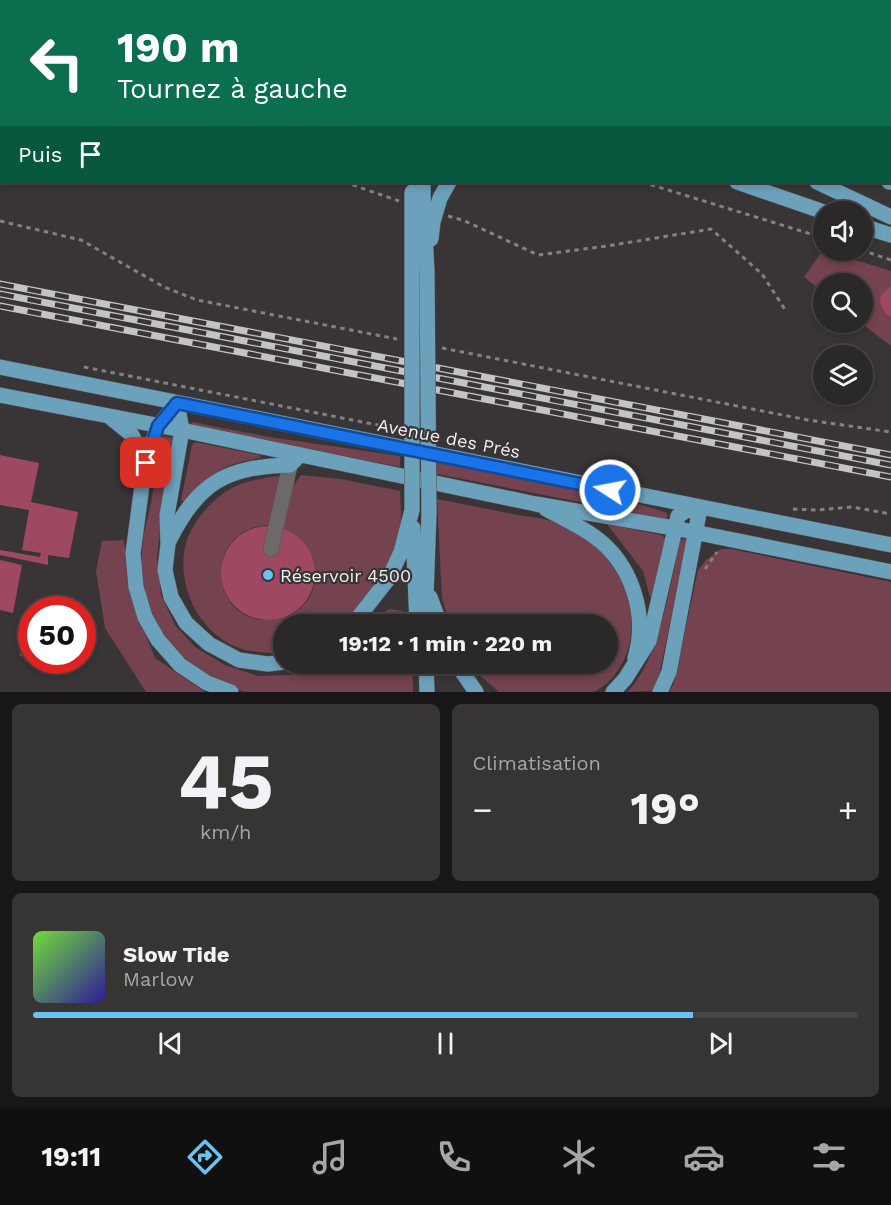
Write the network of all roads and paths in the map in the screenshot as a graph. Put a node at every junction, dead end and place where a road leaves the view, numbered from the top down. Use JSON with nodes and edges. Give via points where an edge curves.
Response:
{"nodes":[{"id":1,"x":353,"y":183,"type":"edge"},
{"id":2,"x":448,"y":183,"type":"edge"},
{"id":3,"x":645,"y":183,"type":"edge"},
{"id":4,"x":739,"y":183,"type":"edge"},
{"id":5,"x":819,"y":183,"type":"edge"},
{"id":6,"x":415,"y":190,"type":"edge"},
{"id":7,"x":813,"y":208,"type":"edge"},
{"id":8,"x":444,"y":214,"type":"dead end"},
{"id":9,"x":891,"y":217,"type":"edge"},
{"id":10,"x":873,"y":229,"type":"edge"},
{"id":11,"x":813,"y":235,"type":"edge"},
{"id":12,"x":891,"y":236,"type":"edge"},
{"id":13,"x":873,"y":254,"type":"edge"},
{"id":14,"x":891,"y":260,"type":"edge"},
{"id":15,"x":427,"y":272,"type":"junction"},
{"id":16,"x":786,"y":311,"type":"dead end"},
{"id":17,"x":0,"y":367,"type":"edge"},
{"id":18,"x":0,"y":395,"type":"edge"},
{"id":19,"x":177,"y":403,"type":"junction"},
{"id":20,"x":108,"y":417,"type":"junction"},
{"id":21,"x":158,"y":426,"type":"junction"},
{"id":22,"x":182,"y":430,"type":"junction"},
{"id":23,"x":295,"y":460,"type":"junction"},
{"id":24,"x":146,"y":463,"type":"junction"},
{"id":25,"x":536,"y":504,"type":"junction"},
{"id":26,"x":700,"y":508,"type":"junction"},
{"id":27,"x":792,"y":509,"type":"dead end"},
{"id":28,"x":412,"y":510,"type":"junction"},
{"id":29,"x":891,"y":514,"type":"edge"},
{"id":30,"x":674,"y":528,"type":"junction"},
{"id":31,"x":696,"y":532,"type":"junction"},
{"id":32,"x":168,"y":544,"type":"junction"},
{"id":33,"x":891,"y":545,"type":"edge"},
{"id":34,"x":271,"y":549,"type":"dead end"},
{"id":35,"x":891,"y":572,"type":"edge"},
{"id":36,"x":428,"y":591,"type":"junction"},
{"id":37,"x":361,"y":614,"type":"edge"},
{"id":38,"x":417,"y":614,"type":"edge"},
{"id":39,"x":426,"y":614,"type":"edge"},
{"id":40,"x":436,"y":614,"type":"edge"},
{"id":41,"x":273,"y":663,"type":"edge"},
{"id":42,"x":632,"y":669,"type":"junction"},
{"id":43,"x":419,"y":674,"type":"edge"},
{"id":44,"x":426,"y":674,"type":"edge"},
{"id":45,"x":464,"y":674,"type":"edge"},
{"id":46,"x":231,"y":692,"type":"edge"},
{"id":47,"x":420,"y":692,"type":"edge"},
{"id":48,"x":427,"y":692,"type":"edge"},
{"id":49,"x":476,"y":692,"type":"edge"},
{"id":50,"x":613,"y":692,"type":"edge"},
{"id":51,"x":660,"y":692,"type":"edge"}],
"edges":[{"from":1,"to":6,"type":"path"},
{"from":2,"to":15,"type":"main road","bridge":true,"via":[[433,222]]},
{"from":3,"to":11,"type":"path"},
{"from":4,"to":7,"type":"main road"},
{"from":5,"to":9,"type":"main road"},
{"from":6,"to":15,"type":"main road","bridge":true},
{"from":6,"to":28,"type":"main road","bridge":true},
{"from":8,"to":16,"type":"path","via":[[538,255],[711,229],[762,274]]},
{"from":10,"to":12,"type":"main road"},
{"from":13,"to":14,"type":"path"},
{"from":15,"to":36,"type":"main road","bridge":true},
{"from":17,"to":19,"type":"main road","name":"Avenue des Prés"},
{"from":18,"to":20,"type":"main road"},
{"from":19,"to":21,"type":"main road"},
{"from":19,"to":22,"type":"main road"},
{"from":19,"to":26,"type":"main road","name":"Avenue des Prés"},
{"from":20,"to":21,"type":"main road"},
{"from":20,"to":24,"type":"main road","via":[[132,435]]},
{"from":21,"to":22,"type":"main road"},
{"from":21,"to":24,"type":"main road"},
{"from":22,"to":23,"type":"main road"},
{"from":22,"to":32,"type":"main road","via":[[168,516]]},
{"from":23,"to":25,"type":"main road"},
{"from":23,"to":32,"type":"main road","via":[[232,474],[205,489],[181,517]]},
{"from":23,"to":34,"type":"lane"},
{"from":24,"to":46,"type":"main road","via":[[133,553],[136,587],[145,617],[158,640],[180,665],[207,683]]},
{"from":25,"to":30,"type":"main road"},
{"from":25,"to":42,"type":"main road","via":[[595,537],[617,557],[632,582],[639,616]]},
{"from":26,"to":30,"type":"main road","via":[[678,516]]},
{"from":26,"to":31,"type":"main road"},
{"from":26,"to":33,"type":"main road","name":"Avenue des Prés"},
{"from":27,"to":29,"type":"path","via":[[852,507]]},
{"from":28,"to":37,"type":"main road","via":[[389,579]]},
{"from":28,"to":38,"type":"main road"},
{"from":30,"to":31,"type":"main road"},
{"from":30,"to":42,"type":"main road","via":[[649,641]]},
{"from":31,"to":35,"type":"main road"},
{"from":31,"to":51,"type":"main road","via":[[669,672]]},
{"from":32,"to":41,"type":"main road","via":[[165,570],[171,597],[186,623],[209,644],[239,660]]},
{"from":36,"to":39,"type":"main road"},
{"from":36,"to":40,"type":"main road"},
{"from":42,"to":50,"type":"main road"},
{"from":43,"to":47,"type":"main road"},
{"from":44,"to":48,"type":"main road"},
{"from":45,"to":49,"type":"main road"}]}
